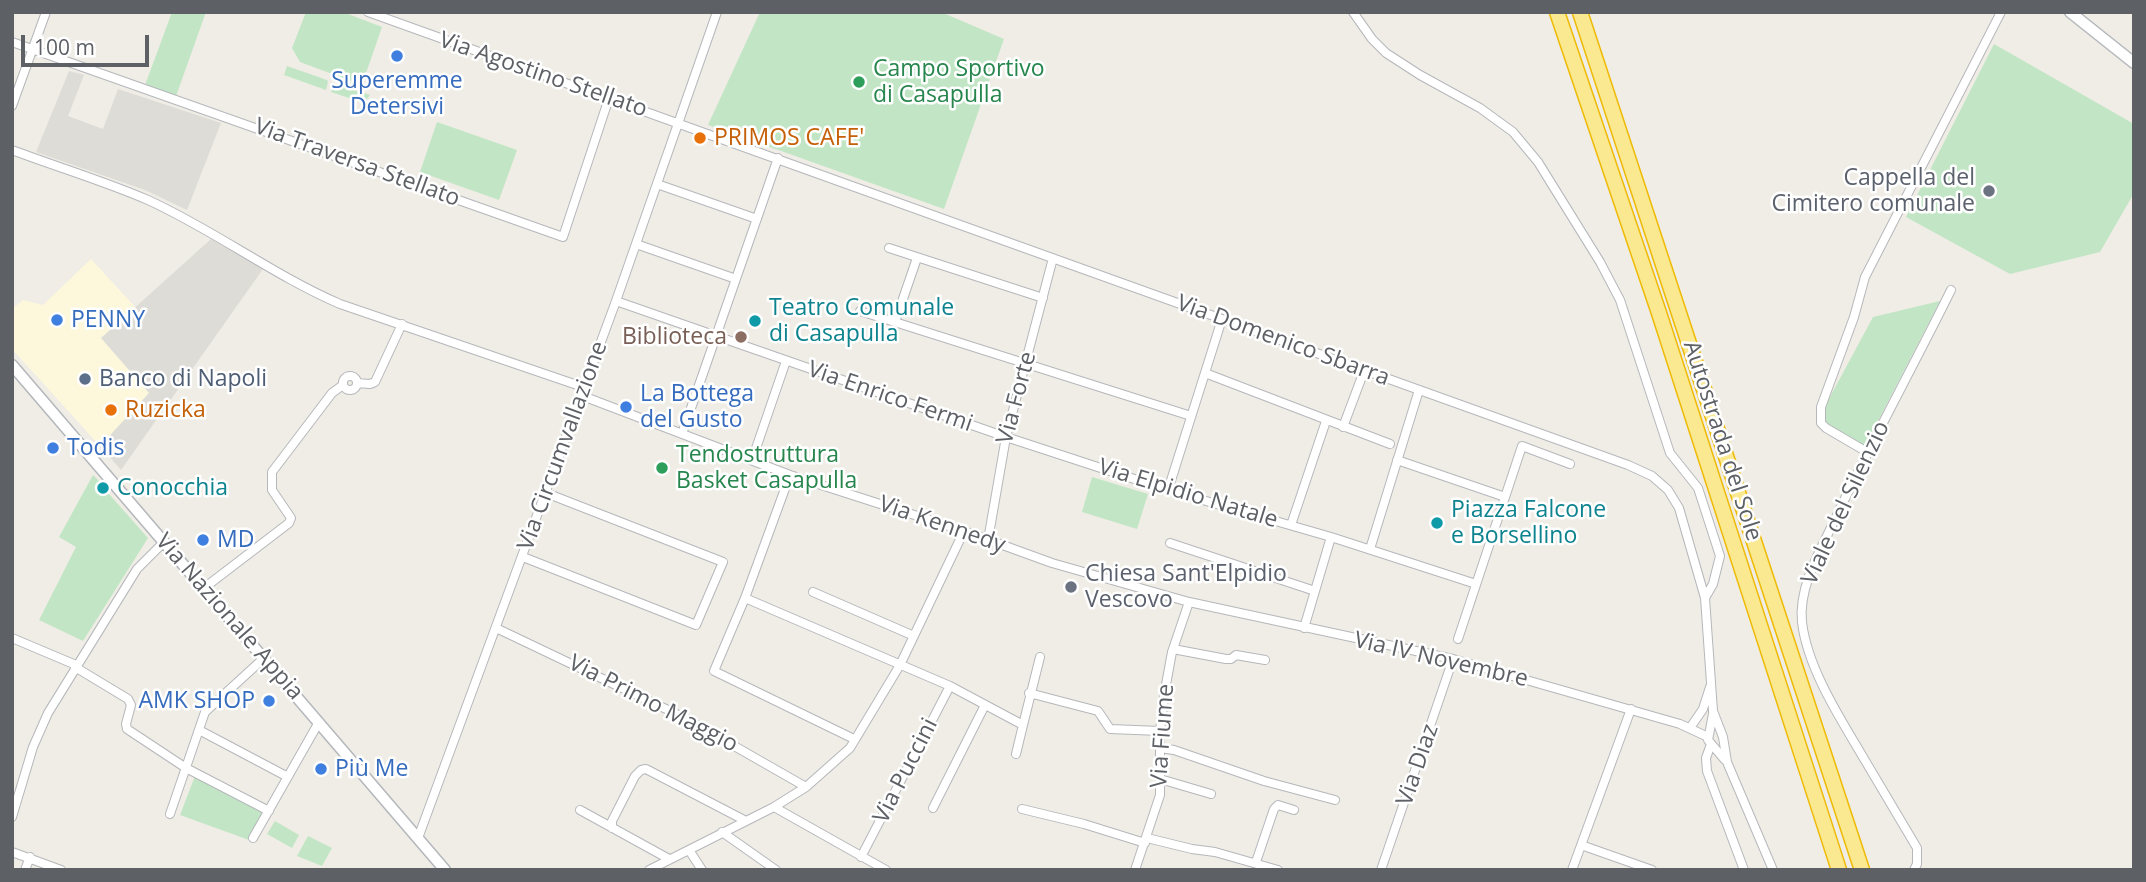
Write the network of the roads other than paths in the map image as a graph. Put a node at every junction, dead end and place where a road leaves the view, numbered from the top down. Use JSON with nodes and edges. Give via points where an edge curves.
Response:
{"nodes":[{"id":1,"x":46,"y":12,"type":"edge"},
{"id":2,"x":717,"y":12,"type":"edge"},
{"id":3,"x":1353,"y":12,"type":"edge"},
{"id":4,"x":1557,"y":12,"type":"edge"},
{"id":5,"x":1580,"y":12,"type":"edge"},
{"id":6,"x":2001,"y":12,"type":"edge"},
{"id":7,"x":2070,"y":12,"type":"edge"},
{"id":8,"x":373,"y":13,"type":"edge"},
{"id":9,"x":12,"y":42,"type":"edge"},
{"id":10,"x":33,"y":49,"type":"junction"},
{"id":11,"x":2134,"y":62,"type":"edge"},
{"id":12,"x":609,"y":98,"type":"junction"},
{"id":13,"x":12,"y":106,"type":"edge"},
{"id":14,"x":679,"y":122,"type":"junction"},
{"id":15,"x":12,"y":150,"type":"edge"},
{"id":16,"x":778,"y":158,"type":"junction"},
{"id":17,"x":657,"y":184,"type":"junction"},
{"id":18,"x":757,"y":219,"type":"junction"},
{"id":19,"x":636,"y":244,"type":"junction"},
{"id":20,"x":889,"y":248,"type":"dead end"},
{"id":21,"x":917,"y":257,"type":"junction"},
{"id":22,"x":1053,"y":258,"type":"junction"},
{"id":23,"x":736,"y":279,"type":"junction"},
{"id":24,"x":1951,"y":290,"type":"dead end"},
{"id":25,"x":1043,"y":298,"type":"junction"},
{"id":26,"x":616,"y":301,"type":"junction"},
{"id":27,"x":860,"y":311,"type":"dead end"},
{"id":28,"x":1222,"y":319,"type":"junction"},
{"id":29,"x":895,"y":322,"type":"junction"},
{"id":30,"x":402,"y":324,"type":"junction"},
{"id":31,"x":716,"y":337,"type":"junction"},
{"id":32,"x":786,"y":361,"type":"junction"},
{"id":33,"x":1027,"y":364,"type":"junction"},
{"id":34,"x":12,"y":365,"type":"edge"},
{"id":35,"x":1364,"y":370,"type":"junction"},
{"id":36,"x":1205,"y":373,"type":"junction"},
{"id":37,"x":1419,"y":390,"type":"junction"},
{"id":38,"x":581,"y":391,"type":"junction"},
{"id":39,"x":1191,"y":416,"type":"junction"},
{"id":40,"x":1326,"y":421,"type":"junction"},
{"id":41,"x":1343,"y":427,"type":"junction"},
{"id":42,"x":682,"y":434,"type":"junction"},
{"id":43,"x":1006,"y":437,"type":"junction"},
{"id":44,"x":1390,"y":444,"type":"dead end"},
{"id":45,"x":1867,"y":453,"type":"junction"},
{"id":46,"x":752,"y":460,"type":"junction"},
{"id":47,"x":1397,"y":460,"type":"junction"},
{"id":48,"x":1570,"y":464,"type":"dead end"},
{"id":49,"x":790,"y":475,"type":"junction"},
{"id":50,"x":1168,"y":490,"type":"junction"},
{"id":51,"x":546,"y":493,"type":"junction"},
{"id":52,"x":1505,"y":497,"type":"junction"},
{"id":53,"x":1291,"y":526,"type":"junction"},
{"id":54,"x":964,"y":531,"type":"junction"},
{"id":55,"x":1331,"y":537,"type":"junction"},
{"id":56,"x":988,"y":540,"type":"junction"},
{"id":57,"x":164,"y":542,"type":"junction"},
{"id":58,"x":1170,"y":543,"type":"dead end"},
{"id":59,"x":1370,"y":549,"type":"junction"},
{"id":60,"x":523,"y":557,"type":"junction"},
{"id":61,"x":1476,"y":584,"type":"junction"},
{"id":62,"x":204,"y":588,"type":"junction"},
{"id":63,"x":1315,"y":591,"type":"junction"},
{"id":64,"x":813,"y":592,"type":"dead end"},
{"id":65,"x":745,"y":598,"type":"junction"},
{"id":66,"x":1705,"y":598,"type":"junction"},
{"id":67,"x":1189,"y":602,"type":"junction"},
{"id":68,"x":496,"y":628,"type":"junction"},
{"id":69,"x":1304,"y":628,"type":"junction"},
{"id":70,"x":914,"y":636,"type":"junction"},
{"id":71,"x":12,"y":638,"type":"edge"},
{"id":72,"x":1458,"y":639,"type":"dead end"},
{"id":73,"x":1174,"y":649,"type":"junction"},
{"id":74,"x":1040,"y":657,"type":"dead end"},
{"id":75,"x":264,"y":658,"type":"junction"},
{"id":76,"x":1453,"y":659,"type":"junction"},
{"id":77,"x":1265,"y":660,"type":"dead end"},
{"id":78,"x":76,"y":666,"type":"junction"},
{"id":79,"x":900,"y":666,"type":"junction"},
{"id":80,"x":1712,"y":682,"type":"junction"},
{"id":81,"x":950,"y":686,"type":"junction"},
{"id":82,"x":1029,"y":693,"type":"junction"},
{"id":83,"x":985,"y":705,"type":"junction"},
{"id":84,"x":1630,"y":709,"type":"junction"},
{"id":85,"x":1713,"y":711,"type":"junction"},
{"id":86,"x":319,"y":722,"type":"junction"},
{"id":87,"x":1023,"y":725,"type":"junction"},
{"id":88,"x":1690,"y":728,"type":"junction"},
{"id":89,"x":198,"y":730,"type":"junction"},
{"id":90,"x":1160,"y":731,"type":"junction"},
{"id":91,"x":1722,"y":736,"type":"junction"},
{"id":92,"x":854,"y":739,"type":"junction"},
{"id":93,"x":1710,"y":740,"type":"junction"},
{"id":94,"x":1160,"y":748,"type":"junction"},
{"id":95,"x":1016,"y":754,"type":"dead end"},
{"id":96,"x":1727,"y":762,"type":"junction"},
{"id":97,"x":186,"y":768,"type":"junction"},
{"id":98,"x":288,"y":777,"type":"junction"},
{"id":99,"x":1160,"y":779,"type":"junction"},
{"id":100,"x":806,"y":787,"type":"junction"},
{"id":101,"x":1211,"y":794,"type":"dead end"},
{"id":102,"x":1335,"y":800,"type":"dead end"},
{"id":103,"x":774,"y":807,"type":"junction"},
{"id":104,"x":933,"y":808,"type":"dead end"},
{"id":105,"x":1023,"y":809,"type":"dead end"},
{"id":106,"x":580,"y":810,"type":"dead end"},
{"id":107,"x":1294,"y":810,"type":"dead end"},
{"id":108,"x":269,"y":811,"type":"junction"},
{"id":109,"x":170,"y":814,"type":"dead end"},
{"id":110,"x":12,"y":817,"type":"edge"},
{"id":111,"x":746,"y":821,"type":"junction"},
{"id":112,"x":612,"y":828,"type":"junction"},
{"id":113,"x":722,"y":832,"type":"junction"},
{"id":114,"x":253,"y":838,"type":"dead end"},
{"id":115,"x":418,"y":838,"type":"junction"},
{"id":116,"x":1146,"y":840,"type":"junction"},
{"id":117,"x":1581,"y":845,"type":"junction"},
{"id":118,"x":689,"y":850,"type":"junction"},
{"id":119,"x":12,"y":852,"type":"edge"},
{"id":120,"x":861,"y":856,"type":"junction"},
{"id":121,"x":30,"y":857,"type":"junction"},
{"id":122,"x":669,"y":859,"type":"junction"},
{"id":123,"x":1256,"y":862,"type":"junction"},
{"id":124,"x":440,"y":868,"type":"edge"},
{"id":125,"x":24,"y":870,"type":"edge"},
{"id":126,"x":61,"y":870,"type":"edge"},
{"id":127,"x":649,"y":870,"type":"edge"},
{"id":128,"x":702,"y":870,"type":"edge"},
{"id":129,"x":776,"y":870,"type":"edge"},
{"id":130,"x":886,"y":870,"type":"edge"},
{"id":131,"x":1135,"y":870,"type":"edge"},
{"id":132,"x":1278,"y":870,"type":"edge"},
{"id":133,"x":1381,"y":870,"type":"edge"},
{"id":134,"x":1572,"y":870,"type":"edge"},
{"id":135,"x":1652,"y":870,"type":"edge"},
{"id":136,"x":1744,"y":870,"type":"edge"},
{"id":137,"x":1773,"y":870,"type":"edge"},
{"id":138,"x":1839,"y":870,"type":"edge"},
{"id":139,"x":1862,"y":870,"type":"edge"},
{"id":140,"x":1914,"y":870,"type":"edge"}],
"edges":[{"from":1,"to":10,"type":"street"},
{"from":2,"to":14,"type":"street","name":"Via Circumvallazione"},
{"from":3,"to":66,"type":"street","via":[[1386,53],[1513,132],[1538,162],[1600,262],[1620,300],[1670,453],[1698,488],[1720,556]]},
{"from":4,"to":138,"type":"highway","name":"Autostrada del Sole"},
{"from":5,"to":139,"type":"highway","name":"Autostrada del Sole"},
{"from":6,"to":45,"type":"street","via":[[1865,278],[1821,407],[1826,428]]},
{"from":7,"to":11,"type":"main road"},
{"from":8,"to":12,"type":"street","name":"Via Agostino Stellato"},
{"from":9,"to":10,"type":"street","name":"Via Traversa Stellato"},
{"from":10,"to":12,"type":"street","name":"Via Traversa Stellato","via":[[563,237]]},
{"from":10,"to":13,"type":"street"},
{"from":12,"to":14,"type":"street","name":"Via Agostino Stellato"},
{"from":14,"to":16,"type":"street","name":"Via Domenico Sbarra"},
{"from":14,"to":17,"type":"street","name":"Via Circumvallazione"},
{"from":15,"to":30,"type":"street","name":"Via Kennedy","via":[[148,200],[302,287]]},
{"from":16,"to":18,"type":"street"},
{"from":16,"to":22,"type":"street","name":"Via Domenico Sbarra"},
{"from":17,"to":18,"type":"street"},
{"from":17,"to":19,"type":"street","name":"Via Circumvallazione"},
{"from":18,"to":23,"type":"street"},
{"from":19,"to":23,"type":"street"},
{"from":19,"to":26,"type":"street","name":"Via Circumvallazione"},
{"from":20,"to":21,"type":"street"},
{"from":21,"to":25,"type":"street"},
{"from":21,"to":29,"type":"street"},
{"from":22,"to":25,"type":"street","name":"Via Forte"},
{"from":22,"to":28,"type":"street","name":"Via Domenico Sbarra"},
{"from":23,"to":31,"type":"street"},
{"from":24,"to":45,"type":"street","name":"Viale del Silenzio"},
{"from":25,"to":33,"type":"street","name":"Via Forte"},
{"from":26,"to":31,"type":"street","name":"Via Enrico Fermi"},
{"from":26,"to":38,"type":"street","name":"Via Circumvallazione"},
{"from":27,"to":29,"type":"street"},
{"from":28,"to":35,"type":"street","name":"Via Domenico Sbarra"},
{"from":28,"to":36,"type":"street"},
{"from":29,"to":33,"type":"street"},
{"from":30,"to":38,"type":"street","name":"Via Kennedy"},
{"from":30,"to":62,"type":"street","via":[[375,382],[356,383],[353,377],[343,381],[272,472],[272,490],[292,518],[289,523]]},
{"from":31,"to":32,"type":"street","name":"Via Enrico Fermi"},
{"from":31,"to":42,"type":"street"},
{"from":32,"to":43,"type":"street","name":"Via Enrico Fermi"},
{"from":32,"to":46,"type":"street"},
{"from":33,"to":39,"type":"street"},
{"from":33,"to":43,"type":"street","name":"Via Forte"},
{"from":34,"to":57,"type":"main road","name":"Via Nazionale Appia"},
{"from":35,"to":37,"type":"street","name":"Via Domenico Sbarra"},
{"from":35,"to":41,"type":"street"},
{"from":36,"to":39,"type":"street"},
{"from":36,"to":40,"type":"street"},
{"from":37,"to":47,"type":"street"},
{"from":37,"to":66,"type":"street","name":"Via Domenico Sbarra","via":[[1653,476],[1679,508]]},
{"from":38,"to":42,"type":"street","name":"Via Kennedy"},
{"from":38,"to":51,"type":"street","name":"Via Circumvallazione"},
{"from":39,"to":50,"type":"street"},
{"from":40,"to":41,"type":"street"},
{"from":40,"to":53,"type":"street"},
{"from":41,"to":44,"type":"street"},
{"from":42,"to":46,"type":"street","name":"Via Kennedy"},
{"from":43,"to":50,"type":"street","name":"Via Elpidio Natale"},
{"from":43,"to":56,"type":"street","name":"Via Forte"},
{"from":45,"to":140,"type":"street","name":"Viale del Silenzio","via":[[1816,560],[1805,592],[1802,623],[1835,710],[1917,848]]},
{"from":46,"to":49,"type":"street","name":"Via Kennedy"},
{"from":47,"to":52,"type":"street"},
{"from":47,"to":59,"type":"street"},
{"from":48,"to":52,"type":"street","via":[[1522,446]]},
{"from":49,"to":54,"type":"street","name":"Via Kennedy"},
{"from":49,"to":65,"type":"street"},
{"from":50,"to":53,"type":"street","name":"Via Elpidio Natale"},
{"from":51,"to":60,"type":"street","name":"Via Circumvallazione"},
{"from":51,"to":60,"type":"street","via":[[723,562],[696,625]]},
{"from":52,"to":61,"type":"street"},
{"from":53,"to":55,"type":"street","name":"Via Elpidio Natale"},
{"from":54,"to":56,"type":"street","name":"Via Kennedy"},
{"from":54,"to":70,"type":"street"},
{"from":55,"to":59,"type":"street","name":"Via Elpidio Natale"},
{"from":55,"to":63,"type":"street"},
{"from":56,"to":67,"type":"street","name":"Via Kennedy"},
{"from":57,"to":62,"type":"main road","name":"Via Nazionale Appia"},
{"from":57,"to":78,"type":"street","via":[[137,569]]},
{"from":58,"to":63,"type":"street"},
{"from":59,"to":61,"type":"street"},
{"from":60,"to":68,"type":"street","name":"Via Circumvallazione"},
{"from":61,"to":72,"type":"street"},
{"from":62,"to":75,"type":"main road","name":"Via Nazionale Appia"},
{"from":63,"to":69,"type":"street"},
{"from":64,"to":70,"type":"street"},
{"from":65,"to":79,"type":"street"},
{"from":65,"to":92,"type":"street","via":[[715,671]]},
{"from":66,"to":80,"type":"street","name":"Via Domenico Sbarra"},
{"from":67,"to":69,"type":"street","name":"Via IV Novembre"},
{"from":67,"to":73,"type":"street","name":"Via Fiume"},
{"from":68,"to":100,"type":"street","name":"Via Primo Maggio","via":[[687,719]]},
{"from":68,"to":115,"type":"street","name":"Via Circumvallazione"},
{"from":69,"to":76,"type":"street","name":"Via IV Novembre"},
{"from":70,"to":79,"type":"street"},
{"from":71,"to":78,"type":"street"},
{"from":73,"to":77,"type":"street","via":[[1226,659],[1236,655]]},
{"from":73,"to":90,"type":"street","name":"Via Fiume"},
{"from":74,"to":82,"type":"street"},
{"from":75,"to":86,"type":"main road","name":"Via Nazionale Appia"},
{"from":75,"to":89,"type":"street","via":[[205,712]]},
{"from":76,"to":84,"type":"street","name":"Via IV Novembre"},
{"from":76,"to":133,"type":"street","name":"Via Diaz"},
{"from":78,"to":97,"type":"street","via":[[128,699],[126,727]]},
{"from":78,"to":110,"type":"street","via":[[33,747]]},
{"from":79,"to":81,"type":"street"},
{"from":79,"to":92,"type":"street"},
{"from":80,"to":85,"type":"street","name":"Via Domenico Sbarra"},
{"from":80,"to":88,"type":"street","via":[[1703,709]]},
{"from":81,"to":83,"type":"street"},
{"from":81,"to":120,"type":"street","name":"Via Puccini"},
{"from":82,"to":87,"type":"street"},
{"from":82,"to":90,"type":"street","via":[[1098,711],[1110,729]]},
{"from":83,"to":87,"type":"street"},
{"from":83,"to":104,"type":"street"},
{"from":84,"to":88,"type":"street","name":"Via IV Novembre"},
{"from":84,"to":117,"type":"street"},
{"from":85,"to":91,"type":"street","name":"Via Domenico Sbarra"},
{"from":85,"to":93,"type":"street","name":"Via Domenico Sbarra"},
{"from":86,"to":98,"type":"street"},
{"from":86,"to":115,"type":"main road","name":"Via Nazionale Appia"},
{"from":87,"to":95,"type":"street"},
{"from":88,"to":93,"type":"street","name":"Via IV Novembre"},
{"from":89,"to":97,"type":"street"},
{"from":89,"to":98,"type":"street"},
{"from":90,"to":94,"type":"street","name":"Via Fiume"},
{"from":91,"to":93,"type":"street","via":[[1721,744]]},
{"from":91,"to":93,"type":"street","via":[[1714,730]]},
{"from":91,"to":96,"type":"street"},
{"from":92,"to":100,"type":"street","via":[[850,748]]},
{"from":93,"to":96,"type":"street"},
{"from":93,"to":136,"type":"street","name":"Via Domenico Sbarra","via":[[1707,771]]},
{"from":94,"to":99,"type":"street","name":"Via Fiume"},
{"from":94,"to":102,"type":"street"},
{"from":96,"to":137,"type":"street"},
{"from":97,"to":108,"type":"street"},
{"from":97,"to":109,"type":"street"},
{"from":98,"to":108,"type":"street"},
{"from":99,"to":101,"type":"street"},
{"from":99,"to":116,"type":"street","name":"Via Fiume","via":[[1160,795]]},
{"from":100,"to":103,"type":"street"},
{"from":103,"to":111,"type":"street"},
{"from":103,"to":120,"type":"street"},
{"from":105,"to":116,"type":"street"},
{"from":106,"to":112,"type":"street"},
{"from":107,"to":123,"type":"street","via":[[1274,809]]},
{"from":108,"to":114,"type":"street"},
{"from":111,"to":112,"type":"street","via":[[646,769],[635,776]]},
{"from":111,"to":113,"type":"street"},
{"from":112,"to":122,"type":"street"},
{"from":113,"to":118,"type":"street"},
{"from":113,"to":129,"type":"street"},
{"from":115,"to":124,"type":"main road","name":"Via Nazionale Appia"},
{"from":116,"to":123,"type":"street"},
{"from":116,"to":131,"type":"street","name":"Via Fiume"},
{"from":117,"to":134,"type":"street"},
{"from":117,"to":135,"type":"street"},
{"from":118,"to":122,"type":"street"},
{"from":118,"to":128,"type":"street"},
{"from":119,"to":121,"type":"street"},
{"from":120,"to":130,"type":"street"},
{"from":121,"to":125,"type":"street"},
{"from":121,"to":126,"type":"street"},
{"from":122,"to":127,"type":"street"},
{"from":123,"to":132,"type":"street"}]}
